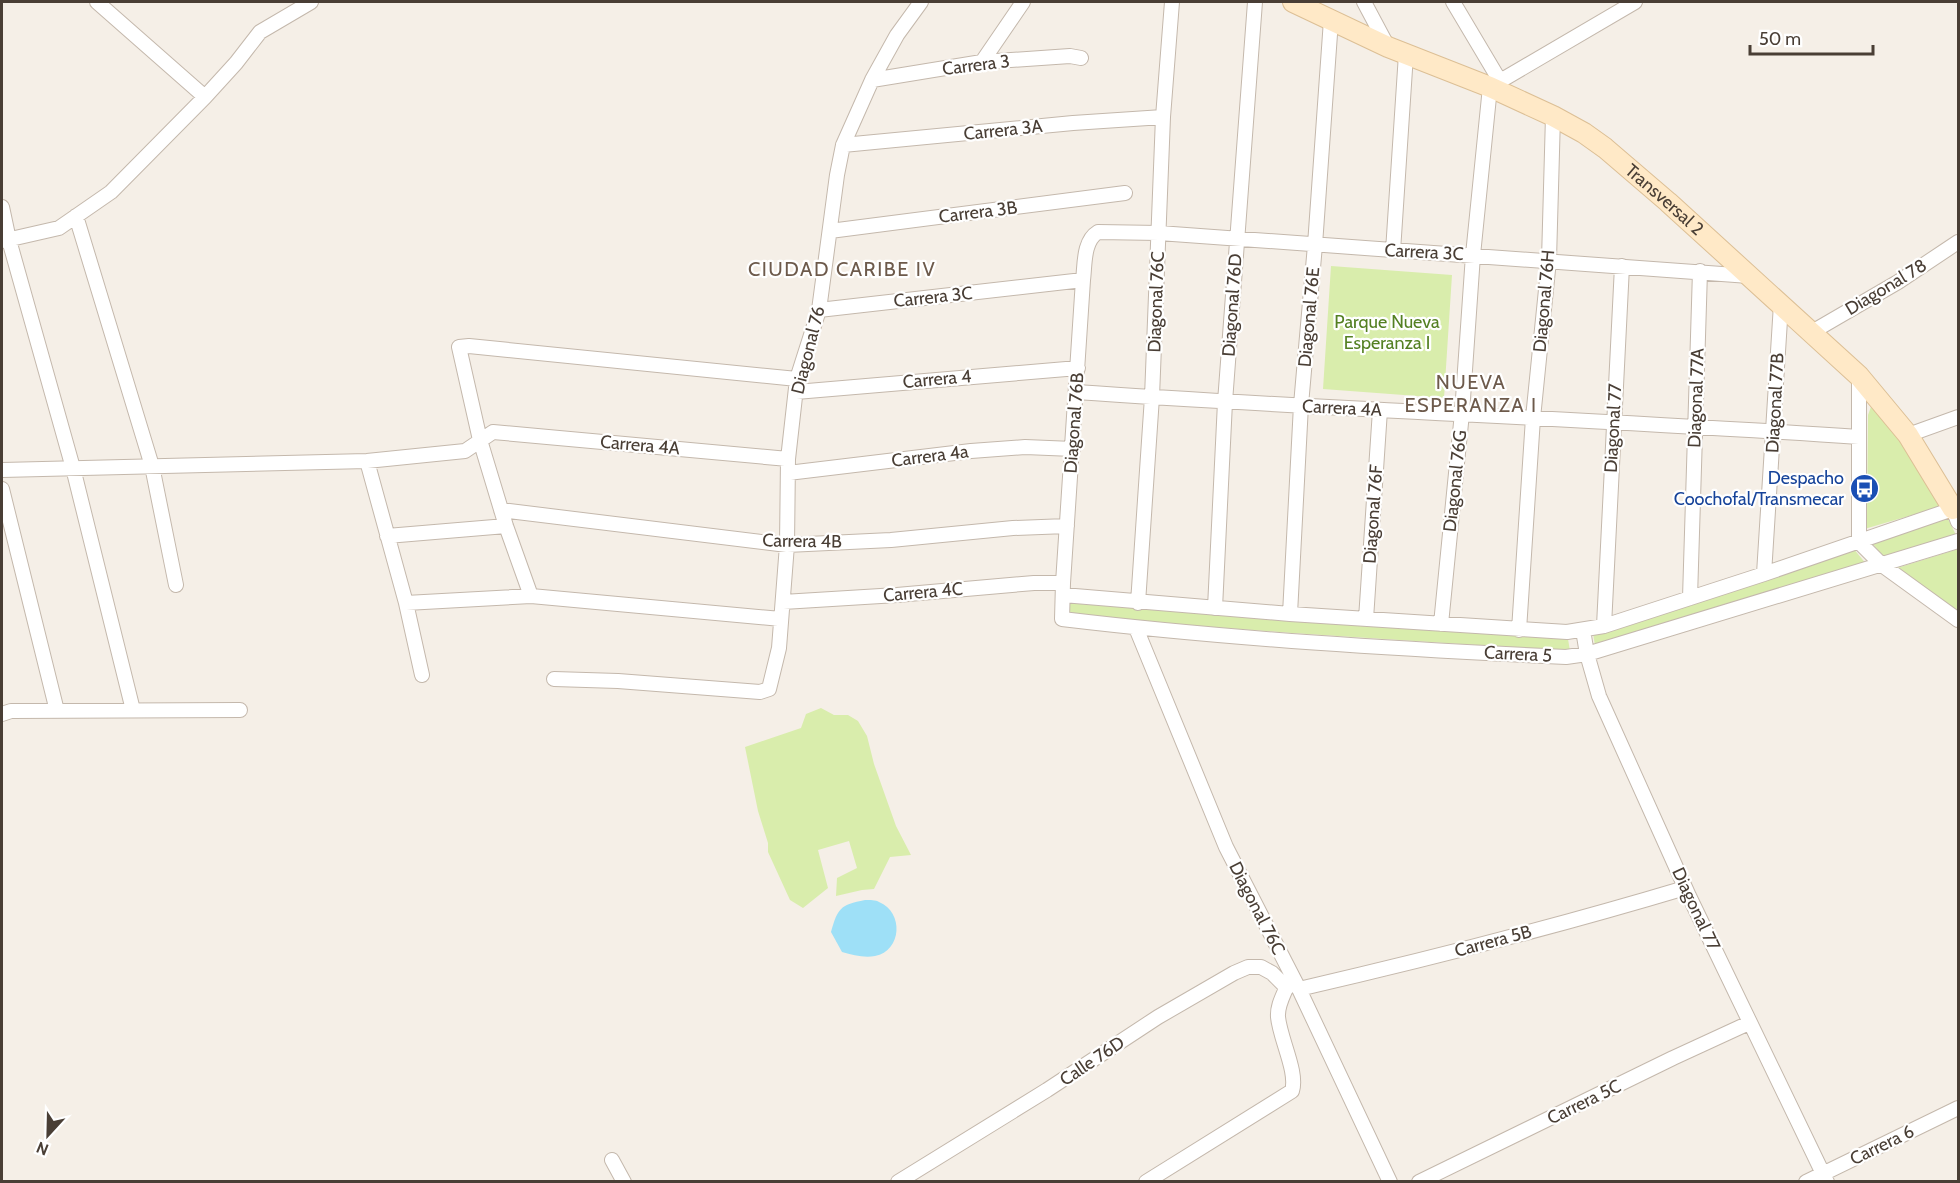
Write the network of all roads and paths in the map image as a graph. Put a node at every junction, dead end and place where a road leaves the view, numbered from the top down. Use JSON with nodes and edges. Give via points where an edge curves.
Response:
{"nodes":[{"id":1,"x":97,"y":2,"type":"edge"},
{"id":2,"x":311,"y":2,"type":"edge"},
{"id":3,"x":921,"y":2,"type":"edge"},
{"id":4,"x":1023,"y":2,"type":"edge"},
{"id":5,"x":1172,"y":2,"type":"edge"},
{"id":6,"x":1255,"y":2,"type":"edge"},
{"id":7,"x":1293,"y":2,"type":"edge"},
{"id":8,"x":1364,"y":2,"type":"edge"},
{"id":9,"x":1453,"y":2,"type":"edge"},
{"id":10,"x":1635,"y":2,"type":"edge"},
{"id":11,"x":1331,"y":20,"type":"junction"},
{"id":12,"x":1397,"y":51,"type":"junction"},
{"id":13,"x":1081,"y":58,"type":"dead end"},
{"id":14,"x":982,"y":62,"type":"junction"},
{"id":15,"x":872,"y":80,"type":"junction"},
{"id":16,"x":1495,"y":84,"type":"junction"},
{"id":17,"x":205,"y":97,"type":"junction"},
{"id":18,"x":1553,"y":116,"type":"junction"},
{"id":19,"x":1163,"y":117,"type":"junction"},
{"id":20,"x":843,"y":145,"type":"junction"},
{"id":21,"x":1125,"y":193,"type":"dead end"},
{"id":22,"x":2,"y":207,"type":"edge"},
{"id":23,"x":76,"y":216,"type":"junction"},
{"id":24,"x":830,"y":231,"type":"junction"},
{"id":25,"x":1098,"y":232,"type":"joint"},
{"id":26,"x":1159,"y":233,"type":"junction"},
{"id":27,"x":1237,"y":240,"type":"junction"},
{"id":28,"x":5,"y":241,"type":"edge"},
{"id":29,"x":1959,"y":242,"type":"edge"},
{"id":30,"x":1315,"y":245,"type":"junction"},
{"id":31,"x":1393,"y":251,"type":"junction"},
{"id":32,"x":1473,"y":255,"type":"junction"},
{"id":33,"x":1549,"y":260,"type":"junction"},
{"id":34,"x":1622,"y":266,"type":"junction"},
{"id":35,"x":1700,"y":271,"type":"junction"},
{"id":36,"x":1750,"y":276,"type":"junction"},
{"id":37,"x":1083,"y":280,"type":"junction"},
{"id":38,"x":1781,"y":304,"type":"junction"},
{"id":39,"x":819,"y":310,"type":"junction"},
{"id":40,"x":1812,"y":332,"type":"junction"},
{"id":41,"x":1078,"y":368,"type":"junction"},
{"id":42,"x":1859,"y":376,"type":"junction"},
{"id":43,"x":796,"y":386,"type":"junction"},
{"id":44,"x":1076,"y":392,"type":"junction"},
{"id":45,"x":1152,"y":398,"type":"junction"},
{"id":46,"x":1225,"y":402,"type":"junction"},
{"id":47,"x":1301,"y":405,"type":"junction"},
{"id":48,"x":1380,"y":410,"type":"junction"},
{"id":49,"x":1462,"y":413,"type":"junction"},
{"id":50,"x":1959,"y":417,"type":"edge"},
{"id":51,"x":1533,"y":418,"type":"junction"},
{"id":52,"x":1613,"y":422,"type":"junction"},
{"id":53,"x":1695,"y":425,"type":"junction"},
{"id":54,"x":1774,"y":431,"type":"junction"},
{"id":55,"x":1908,"y":435,"type":"junction"},
{"id":56,"x":1859,"y":436,"type":"junction"},
{"id":57,"x":480,"y":440,"type":"junction"},
{"id":58,"x":1073,"y":449,"type":"junction"},
{"id":59,"x":788,"y":459,"type":"junction"},
{"id":60,"x":367,"y":461,"type":"junction"},
{"id":61,"x":152,"y":466,"type":"junction"},
{"id":62,"x":73,"y":468,"type":"junction"},
{"id":63,"x":2,"y":470,"type":"edge"},
{"id":64,"x":788,"y":473,"type":"junction"},
{"id":65,"x":2,"y":489,"type":"edge"},
{"id":66,"x":501,"y":510,"type":"junction"},
{"id":67,"x":1956,"y":516,"type":"edge"},
{"id":68,"x":506,"y":525,"type":"junction"},
{"id":69,"x":1067,"y":526,"type":"junction"},
{"id":70,"x":387,"y":536,"type":"junction"},
{"id":71,"x":1959,"y":541,"type":"edge"},
{"id":72,"x":1859,"y":542,"type":"junction"},
{"id":73,"x":787,"y":545,"type":"junction"},
{"id":74,"x":1882,"y":565,"type":"junction"},
{"id":75,"x":1764,"y":574,"type":"junction"},
{"id":76,"x":176,"y":585,"type":"dead end"},
{"id":77,"x":1063,"y":589,"type":"junction"},
{"id":78,"x":531,"y":596,"type":"junction"},
{"id":79,"x":1690,"y":598,"type":"junction"},
{"id":80,"x":783,"y":602,"type":"junction"},
{"id":81,"x":406,"y":603,"type":"junction"},
{"id":82,"x":1138,"y":603,"type":"junction"},
{"id":83,"x":1215,"y":608,"type":"junction"},
{"id":84,"x":1290,"y":614,"type":"junction"},
{"id":85,"x":781,"y":618,"type":"junction"},
{"id":86,"x":1062,"y":619,"type":"joint"},
{"id":87,"x":1366,"y":619,"type":"junction"},
{"id":88,"x":1959,"y":620,"type":"edge"},
{"id":89,"x":1441,"y":624,"type":"junction"},
{"id":90,"x":1604,"y":626,"type":"junction"},
{"id":91,"x":1136,"y":628,"type":"junction"},
{"id":92,"x":1519,"y":630,"type":"junction"},
{"id":93,"x":1583,"y":630,"type":"junction"},
{"id":94,"x":1587,"y":654,"type":"junction"},
{"id":95,"x":422,"y":675,"type":"dead end"},
{"id":96,"x":554,"y":679,"type":"dead end"},
{"id":97,"x":133,"y":710,"type":"junction"},
{"id":98,"x":240,"y":710,"type":"dead end"},
{"id":99,"x":57,"y":711,"type":"junction"},
{"id":100,"x":2,"y":714,"type":"edge"},
{"id":101,"x":1685,"y":888,"type":"junction"},
{"id":102,"x":1292,"y":984,"type":"junction"},
{"id":103,"x":1749,"y":1023,"type":"junction"},
{"id":104,"x":1959,"y":1108,"type":"edge"},
{"id":105,"x":612,"y":1160,"type":"dead end"},
{"id":106,"x":1825,"y":1177,"type":"edge"},
{"id":107,"x":624,"y":1182,"type":"edge"},
{"id":108,"x":898,"y":1182,"type":"edge"},
{"id":109,"x":1146,"y":1182,"type":"edge"},
{"id":110,"x":1390,"y":1182,"type":"edge"},
{"id":111,"x":1419,"y":1182,"type":"edge"},
{"id":112,"x":1806,"y":1182,"type":"edge"}],
"edges":[{"from":1,"to":17,"type":"street"},
{"from":2,"to":17,"type":"street","via":[[260,32]]},
{"from":3,"to":15,"type":"street","name":"Diagonal 76"},
{"from":4,"to":14,"type":"street"},
{"from":5,"to":19,"type":"street","name":"Diagonal 76C"},
{"from":6,"to":27,"type":"street","name":"Diagonal 76D"},
{"from":7,"to":11,"type":"street","name":"Transversal 2"},
{"from":8,"to":12,"type":"street"},
{"from":9,"to":16,"type":"street"},
{"from":10,"to":16,"type":"street"},
{"from":11,"to":12,"type":"street","name":"Transversal 2"},
{"from":11,"to":30,"type":"street","name":"Diagonal 76E"},
{"from":12,"to":16,"type":"street","name":"Transversal 2"},
{"from":12,"to":31,"type":"street"},
{"from":13,"to":14,"type":"street","name":"Carrera 3"},
{"from":14,"to":15,"type":"street","name":"Carrera 3"},
{"from":15,"to":20,"type":"street","name":"Diagonal 76"},
{"from":16,"to":18,"type":"street","name":"Transversal 2"},
{"from":16,"to":32,"type":"street","name":"Diagonal 76G"},
{"from":17,"to":23,"type":"street","via":[[111,192]]},
{"from":18,"to":33,"type":"street","name":"Diagonal 76H"},
{"from":18,"to":36,"type":"street","name":"Transversal 2","via":[[1605,147]]},
{"from":19,"to":20,"type":"street","name":"Carrera 3A"},
{"from":19,"to":26,"type":"street","name":"Diagonal 76C"},
{"from":20,"to":24,"type":"street","name":"Diagonal 76"},
{"from":21,"to":24,"type":"street","name":"Carrera 3B"},
{"from":22,"to":28,"type":"street"},
{"from":23,"to":28,"type":"street","via":[[59,228]]},
{"from":23,"to":61,"type":"street"},
{"from":24,"to":39,"type":"street","name":"Diagonal 76"},
{"from":25,"to":26,"type":"street","name":"Carrera 3C"},
{"from":25,"to":37,"type":"street","name":"Diagonal 76B","via":[[1087,246]]},
{"from":26,"to":27,"type":"street","name":"Carrera 3C"},
{"from":26,"to":45,"type":"street","name":"Diagonal 76C"},
{"from":27,"to":30,"type":"street","name":"Carrera 3C"},
{"from":27,"to":46,"type":"street","name":"Diagonal 76D"},
{"from":28,"to":62,"type":"street"},
{"from":29,"to":40,"type":"street","name":"Diagonal 78"},
{"from":30,"to":31,"type":"street","name":"Carrera 3C"},
{"from":30,"to":47,"type":"street","name":"Diagonal 76E"},
{"from":31,"to":32,"type":"street","name":"Carrera 3C"},
{"from":32,"to":33,"type":"street","name":"Carrera 3C"},
{"from":32,"to":49,"type":"street","name":"Diagonal 76G"},
{"from":33,"to":34,"type":"street","name":"Carrera 3C"},
{"from":33,"to":51,"type":"street","name":"Diagonal 76H"},
{"from":34,"to":35,"type":"street","name":"Carrera 3C"},
{"from":34,"to":52,"type":"street","name":"Diagonal 77"},
{"from":35,"to":36,"type":"street","name":"Carrera 3C"},
{"from":35,"to":53,"type":"street","name":"Diagonal 77A"},
{"from":36,"to":38,"type":"street","name":"Transversal 2"},
{"from":37,"to":39,"type":"street","name":"Carrera 3C"},
{"from":37,"to":41,"type":"street","name":"Diagonal 76B"},
{"from":38,"to":40,"type":"street","name":"Transversal 2"},
{"from":38,"to":54,"type":"street","name":"Diagonal 77B"},
{"from":39,"to":43,"type":"street","name":"Diagonal 76"},
{"from":40,"to":42,"type":"street","name":"Transversal 2"},
{"from":41,"to":43,"type":"street","name":"Carrera 4"},
{"from":41,"to":44,"type":"street","name":"Diagonal 76B"},
{"from":42,"to":55,"type":"street","name":"Transversal 2"},
{"from":42,"to":56,"type":"street"},
{"from":43,"to":57,"type":"street","name":"Carrera 4","via":[[469,345],[459,347]]},
{"from":43,"to":59,"type":"street","name":"Diagonal 76"},
{"from":44,"to":45,"type":"street","name":"Carrera 4A"},
{"from":44,"to":58,"type":"street","name":"Diagonal 76B"},
{"from":45,"to":46,"type":"street","name":"Carrera 4A"},
{"from":45,"to":82,"type":"street","name":"Diagonal 76C"},
{"from":46,"to":47,"type":"street","name":"Carrera 4A"},
{"from":46,"to":83,"type":"street","name":"Diagonal 76D"},
{"from":47,"to":48,"type":"street","name":"Carrera 4A"},
{"from":47,"to":84,"type":"street","name":"Diagonal 76E"},
{"from":48,"to":49,"type":"street","name":"Carrera 4A"},
{"from":48,"to":87,"type":"street","name":"Diagonal 76F"},
{"from":49,"to":51,"type":"street","name":"Carrera 4A"},
{"from":49,"to":89,"type":"street","name":"Diagonal 76G"},
{"from":50,"to":55,"type":"street"},
{"from":51,"to":52,"type":"street","name":"Carrera 4A"},
{"from":51,"to":92,"type":"street","name":"Diagonal 76H"},
{"from":52,"to":53,"type":"street","name":"Carrera 4A"},
{"from":52,"to":90,"type":"street","name":"Diagonal 77"},
{"from":53,"to":54,"type":"street","name":"Carrera 4A"},
{"from":53,"to":79,"type":"street","name":"Diagonal 77A"},
{"from":54,"to":56,"type":"street","name":"Carrera 4A"},
{"from":54,"to":75,"type":"street","name":"Diagonal 77B"},
{"from":55,"to":67,"type":"street","name":"Transversal 2"},
{"from":56,"to":72,"type":"street"},
{"from":57,"to":59,"type":"street","name":"Carrera 4A","via":[[493,432]]},
{"from":57,"to":60,"type":"street","via":[[465,451]]},
{"from":57,"to":66,"type":"street"},
{"from":58,"to":64,"type":"street","name":"Carrera 4a","via":[[971,451]]},
{"from":58,"to":69,"type":"street","name":"Diagonal 76B"},
{"from":59,"to":64,"type":"street","name":"Diagonal 76"},
{"from":60,"to":61,"type":"street"},
{"from":60,"to":70,"type":"street"},
{"from":61,"to":62,"type":"street"},
{"from":61,"to":76,"type":"street"},
{"from":62,"to":63,"type":"street"},
{"from":62,"to":97,"type":"street"},
{"from":64,"to":73,"type":"street","name":"Diagonal 76"},
{"from":65,"to":99,"type":"street"},
{"from":66,"to":68,"type":"street"},
{"from":66,"to":73,"type":"street","name":"Carrera 4B"},
{"from":67,"to":72,"type":"street","name":"Carrera 5"},
{"from":68,"to":70,"type":"street"},
{"from":68,"to":78,"type":"street"},
{"from":69,"to":73,"type":"street","name":"Carrera 4B"},
{"from":69,"to":77,"type":"street","name":"Diagonal 76B"},
{"from":70,"to":81,"type":"street"},
{"from":71,"to":74,"type":"street","name":"Carrera 5"},
{"from":72,"to":74,"type":"street"},
{"from":72,"to":75,"type":"street","name":"Carrera 5"},
{"from":73,"to":80,"type":"street","name":"Diagonal 76"},
{"from":74,"to":88,"type":"street"},
{"from":74,"to":94,"type":"street","name":"Carrera 5"},
{"from":75,"to":79,"type":"street","name":"Carrera 5"},
{"from":77,"to":80,"type":"street","name":"Carrera 4C","via":[[1034,583]]},
{"from":77,"to":82,"type":"street","name":"Carrera 5"},
{"from":77,"to":86,"type":"street","name":"Diagonal 76B"},
{"from":78,"to":81,"type":"street"},
{"from":78,"to":85,"type":"street"},
{"from":79,"to":90,"type":"street","name":"Carrera 5"},
{"from":80,"to":85,"type":"street","name":"Diagonal 76"},
{"from":81,"to":95,"type":"street"},
{"from":82,"to":83,"type":"street","name":"Carrera 5"},
{"from":83,"to":84,"type":"street","name":"Carrera 5"},
{"from":84,"to":87,"type":"street","name":"Carrera 5"},
{"from":85,"to":96,"type":"street","name":"Diagonal 76","via":[[771,682],[768,689],[760,692]]},
{"from":86,"to":91,"type":"street","name":"Carrera 5"},
{"from":87,"to":89,"type":"street","name":"Carrera 5"},
{"from":89,"to":92,"type":"street","name":"Carrera 5"},
{"from":90,"to":93,"type":"street","name":"Carrera 5"},
{"from":91,"to":94,"type":"street","name":"Carrera 5","via":[[1386,648],[1566,657]]},
{"from":91,"to":102,"type":"street","name":"Diagonal 76C","via":[[1226,847]]},
{"from":92,"to":93,"type":"street","name":"Carrera 5"},
{"from":93,"to":94,"type":"street","name":"Diagonal 77"},
{"from":94,"to":101,"type":"street","name":"Diagonal 77","via":[[1599,696]]},
{"from":97,"to":98,"type":"street"},
{"from":97,"to":99,"type":"street"},
{"from":99,"to":100,"type":"street"},
{"from":101,"to":102,"type":"street","name":"Carrera 5B","via":[[1374,972]]},
{"from":101,"to":103,"type":"street","name":"Diagonal 77"},
{"from":102,"to":108,"type":"street","name":"Calle 76D","via":[[1262,967],[1234,973]]},
{"from":102,"to":109,"type":"street","via":[[1279,1004],[1278,1017],[1293,1076],[1292,1091]]},
{"from":102,"to":110,"type":"street","name":"Diagonal 76C"},
{"from":103,"to":106,"type":"street","name":"Diagonal 77"},
{"from":103,"to":111,"type":"street","name":"Carrera 5C"},
{"from":104,"to":106,"type":"street","name":"Carrera 6"},
{"from":105,"to":107,"type":"street"},
{"from":106,"to":112,"type":"street","name":"Carrera 6"}]}
